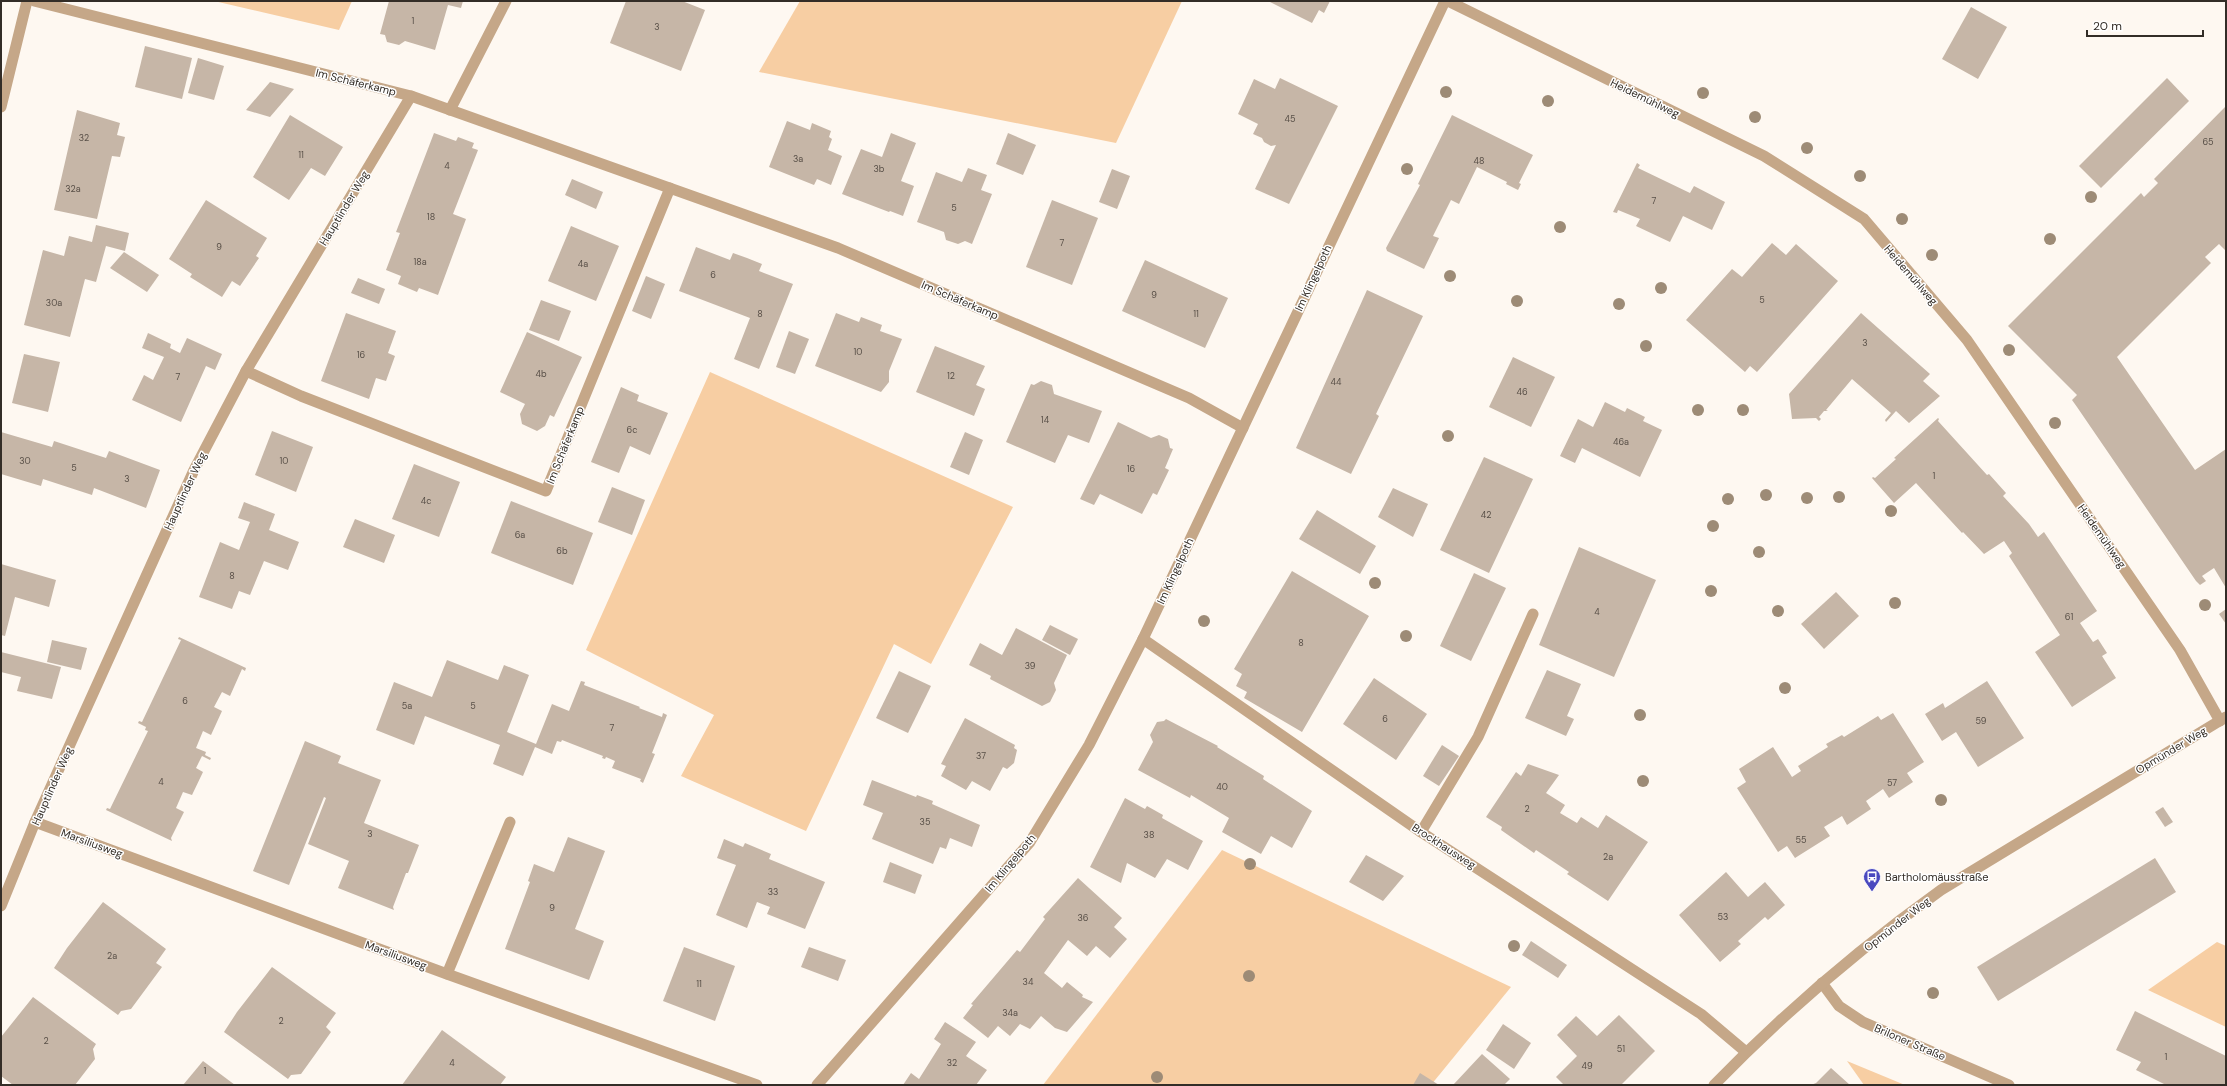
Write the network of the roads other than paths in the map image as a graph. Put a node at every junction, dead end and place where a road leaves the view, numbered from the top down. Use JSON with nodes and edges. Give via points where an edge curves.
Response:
{"nodes":[{"id":1,"x":27,"y":1,"type":"edge"},
{"id":2,"x":34,"y":1,"type":"edge"},
{"id":3,"x":506,"y":1,"type":"edge"},
{"id":4,"x":1445,"y":1,"type":"edge"},
{"id":5,"x":1448,"y":1,"type":"edge"},
{"id":6,"x":411,"y":96,"type":"junction"},
{"id":7,"x":1,"y":106,"type":"edge"},
{"id":8,"x":450,"y":110,"type":"junction"},
{"id":9,"x":670,"y":188,"type":"junction"},
{"id":10,"x":246,"y":371,"type":"junction"},
{"id":11,"x":1243,"y":428,"type":"junction"},
{"id":12,"x":1533,"y":614,"type":"dead end"},
{"id":13,"x":1143,"y":639,"type":"junction"},
{"id":14,"x":2223,"y":719,"type":"edge"},
{"id":15,"x":35,"y":822,"type":"junction"},
{"id":16,"x":510,"y":822,"type":"dead end"},
{"id":17,"x":1421,"y":832,"type":"junction"},
{"id":18,"x":1,"y":906,"type":"edge"},
{"id":19,"x":447,"y":974,"type":"junction"},
{"id":20,"x":1822,"y":984,"type":"junction"},
{"id":21,"x":1746,"y":1052,"type":"junction"},
{"id":22,"x":758,"y":1085,"type":"edge"},
{"id":23,"x":817,"y":1085,"type":"edge"},
{"id":24,"x":1714,"y":1085,"type":"edge"},
{"id":25,"x":2008,"y":1085,"type":"edge"}],
"edges":[{"from":1,"to":7,"type":"street"},
{"from":2,"to":6,"type":"street","name":"Im Schäferkamp"},
{"from":3,"to":8,"type":"street"},
{"from":4,"to":11,"type":"street","name":"Im Klingelpoth"},
{"from":5,"to":14,"type":"street","name":"Heidemühlweg","via":[[1764,156],[1864,219],[1967,340],[2180,650]]},
{"from":6,"to":8,"type":"street","name":"Im Schäferkamp"},
{"from":6,"to":10,"type":"street","name":"Hauptlinder Weg"},
{"from":8,"to":9,"type":"street","name":"Im Schäferkamp"},
{"from":9,"to":10,"type":"street","name":"Im Schäferkamp","via":[[546,491],[301,396]]},
{"from":9,"to":11,"type":"street","name":"Im Schäferkamp","via":[[838,248],[1188,398]]},
{"from":10,"to":15,"type":"street","name":"Hauptlinder Weg","via":[[194,470]]},
{"from":11,"to":13,"type":"street","name":"Im Klingelpoth"},
{"from":12,"to":17,"type":"street","via":[[1478,737]]},
{"from":13,"to":17,"type":"street","name":"Brockhausweg"},
{"from":13,"to":23,"type":"street","name":"Im Klingelpoth","via":[[1089,745],[1030,842]]},
{"from":14,"to":20,"type":"street","name":"Opmünder Weg","via":[[1941,890]]},
{"from":15,"to":18,"type":"street","name":"Hauptlinder Weg"},
{"from":15,"to":19,"type":"street","name":"Marsiliusweg"},
{"from":16,"to":19,"type":"street"},
{"from":17,"to":21,"type":"street","name":"Brockhausweg","via":[[1701,1014]]},
{"from":19,"to":22,"type":"street","name":"Marsiliusweg"},
{"from":20,"to":21,"type":"street","name":"Opmünder Weg"},
{"from":20,"to":25,"type":"street","name":"Briloner Straße","via":[[1839,1006],[1863,1022]]},
{"from":21,"to":24,"type":"street","name":"Opmünder Weg"}]}
